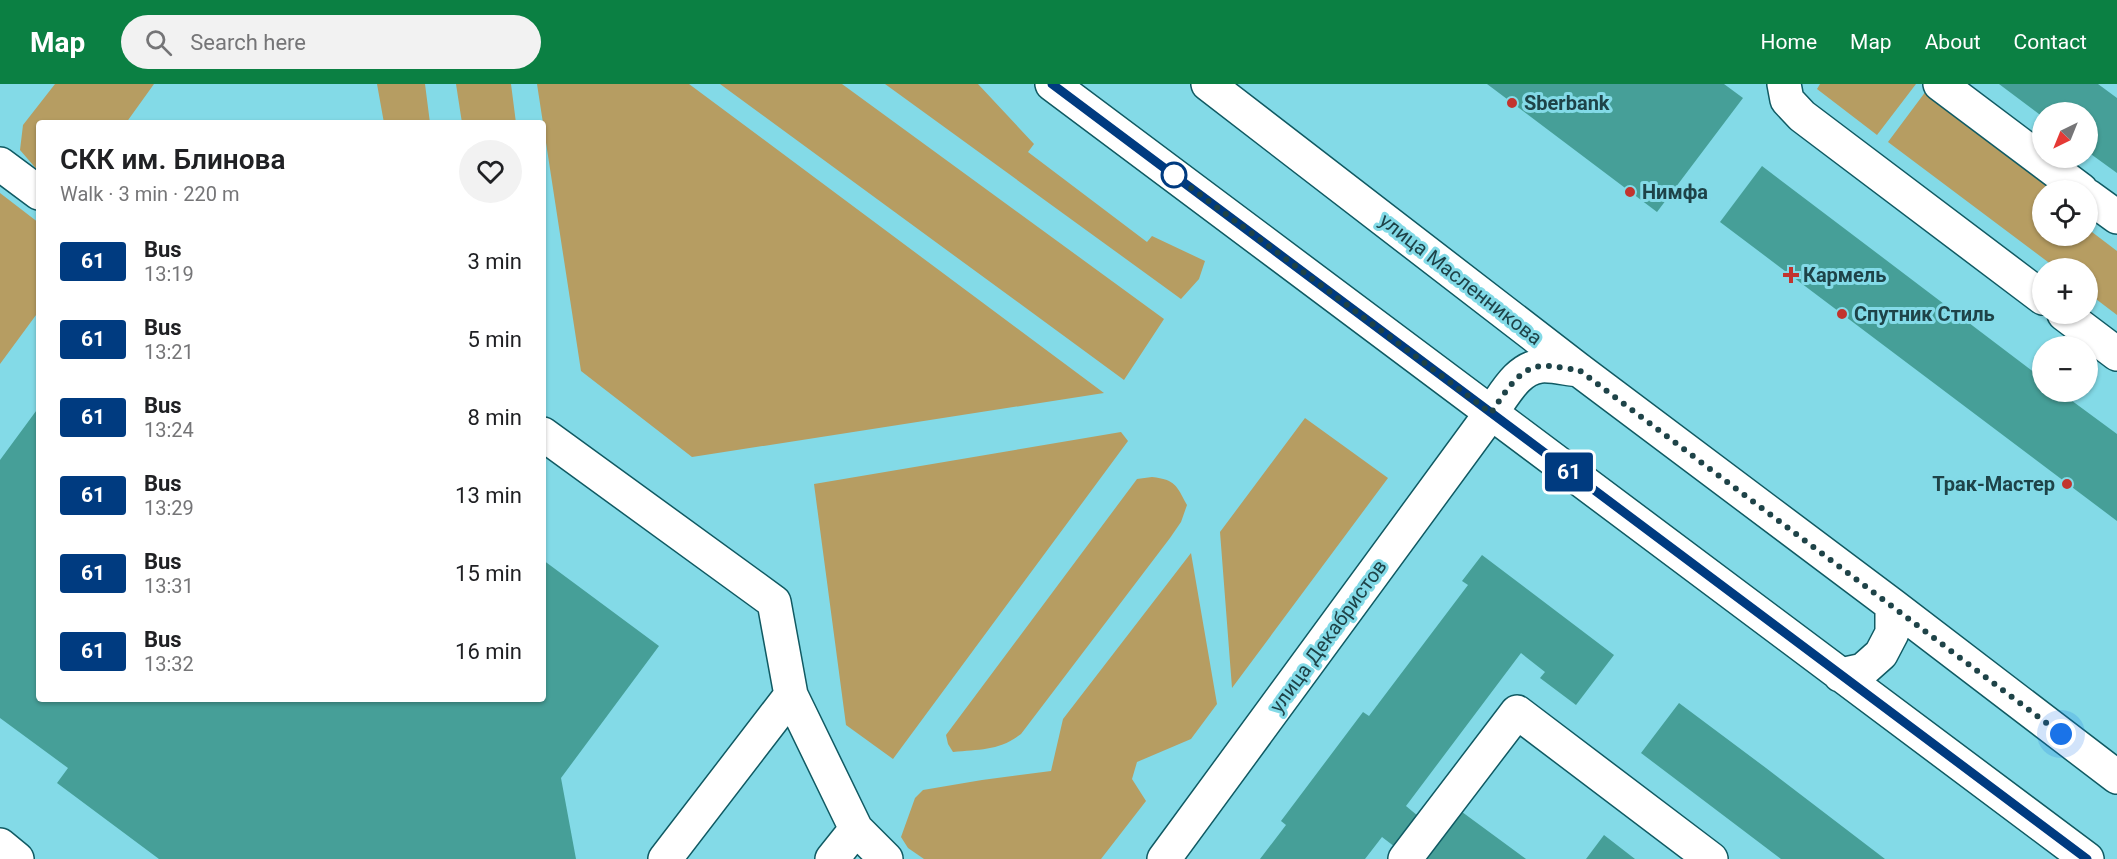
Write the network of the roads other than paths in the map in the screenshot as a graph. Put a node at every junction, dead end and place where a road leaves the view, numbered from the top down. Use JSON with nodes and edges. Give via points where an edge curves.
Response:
{"nodes":[{"id":1,"x":1052,"y":84,"type":"edge"},
{"id":2,"x":1208,"y":84,"type":"edge"},
{"id":3,"x":1784,"y":84,"type":"edge"},
{"id":4,"x":1940,"y":84,"type":"edge"},
{"id":5,"x":0,"y":164,"type":"edge"},
{"id":6,"x":2068,"y":180,"type":"edge"},
{"id":7,"x":36,"y":191,"type":"edge"},
{"id":8,"x":2098,"y":204,"type":"edge"},
{"id":9,"x":2117,"y":218,"type":"edge"},
{"id":10,"x":2032,"y":290,"type":"edge"},
{"id":11,"x":2077,"y":324,"type":"edge"},
{"id":12,"x":2117,"y":354,"type":"edge"},
{"id":13,"x":1579,"y":370,"type":"junction"},
{"id":14,"x":1491,"y":413,"type":"junction"},
{"id":15,"x":546,"y":436,"type":"edge"},
{"id":16,"x":1892,"y":605,"type":"junction"},
{"id":17,"x":1840,"y":675,"type":"junction"},
{"id":18,"x":791,"y":695,"type":"junction"},
{"id":19,"x":2117,"y":777,"type":"edge"},
{"id":20,"x":856,"y":829,"type":"junction"},
{"id":21,"x":0,"y":845,"type":"edge"},
{"id":22,"x":17,"y":859,"type":"edge"},
{"id":23,"x":665,"y":859,"type":"edge"},
{"id":24,"x":832,"y":859,"type":"edge"},
{"id":25,"x":886,"y":859,"type":"edge"},
{"id":26,"x":1164,"y":859,"type":"edge"},
{"id":27,"x":1405,"y":859,"type":"edge"},
{"id":28,"x":1711,"y":859,"type":"edge"},
{"id":29,"x":2087,"y":859,"type":"edge"}],
"edges":[{"from":1,"to":14,"type":"main road"},
{"from":2,"to":13,"type":"main road","name":"улица Масленникова"},
{"from":3,"to":10,"type":"main road","via":[[1787,100],[1802,116]]},
{"from":4,"to":6,"type":"main road"},
{"from":5,"to":7,"type":"main road"},
{"from":8,"to":9,"type":"main road"},
{"from":11,"to":12,"type":"main road"},
{"from":13,"to":14,"type":"main road","name":"улица Декабристов","via":[[1541,366],[1526,371]]},
{"from":13,"to":16,"type":"main road","name":"улица Масленникова"},
{"from":14,"to":17,"type":"main road"},
{"from":14,"to":26,"type":"main road","name":"улица Декабристов"},
{"from":15,"to":18,"type":"main road","via":[[774,602]]},
{"from":16,"to":17,"type":"main road","via":[[1892,633],[1881,654],[1863,670]]},
{"from":16,"to":19,"type":"main road","name":"улица Масленникова"},
{"from":17,"to":29,"type":"main road"},
{"from":18,"to":20,"type":"main road"},
{"from":18,"to":23,"type":"main road"},
{"from":20,"to":24,"type":"main road"},
{"from":20,"to":25,"type":"main road"},
{"from":21,"to":22,"type":"main road"},
{"from":27,"to":28,"type":"main road","via":[[1517,712]]}]}
